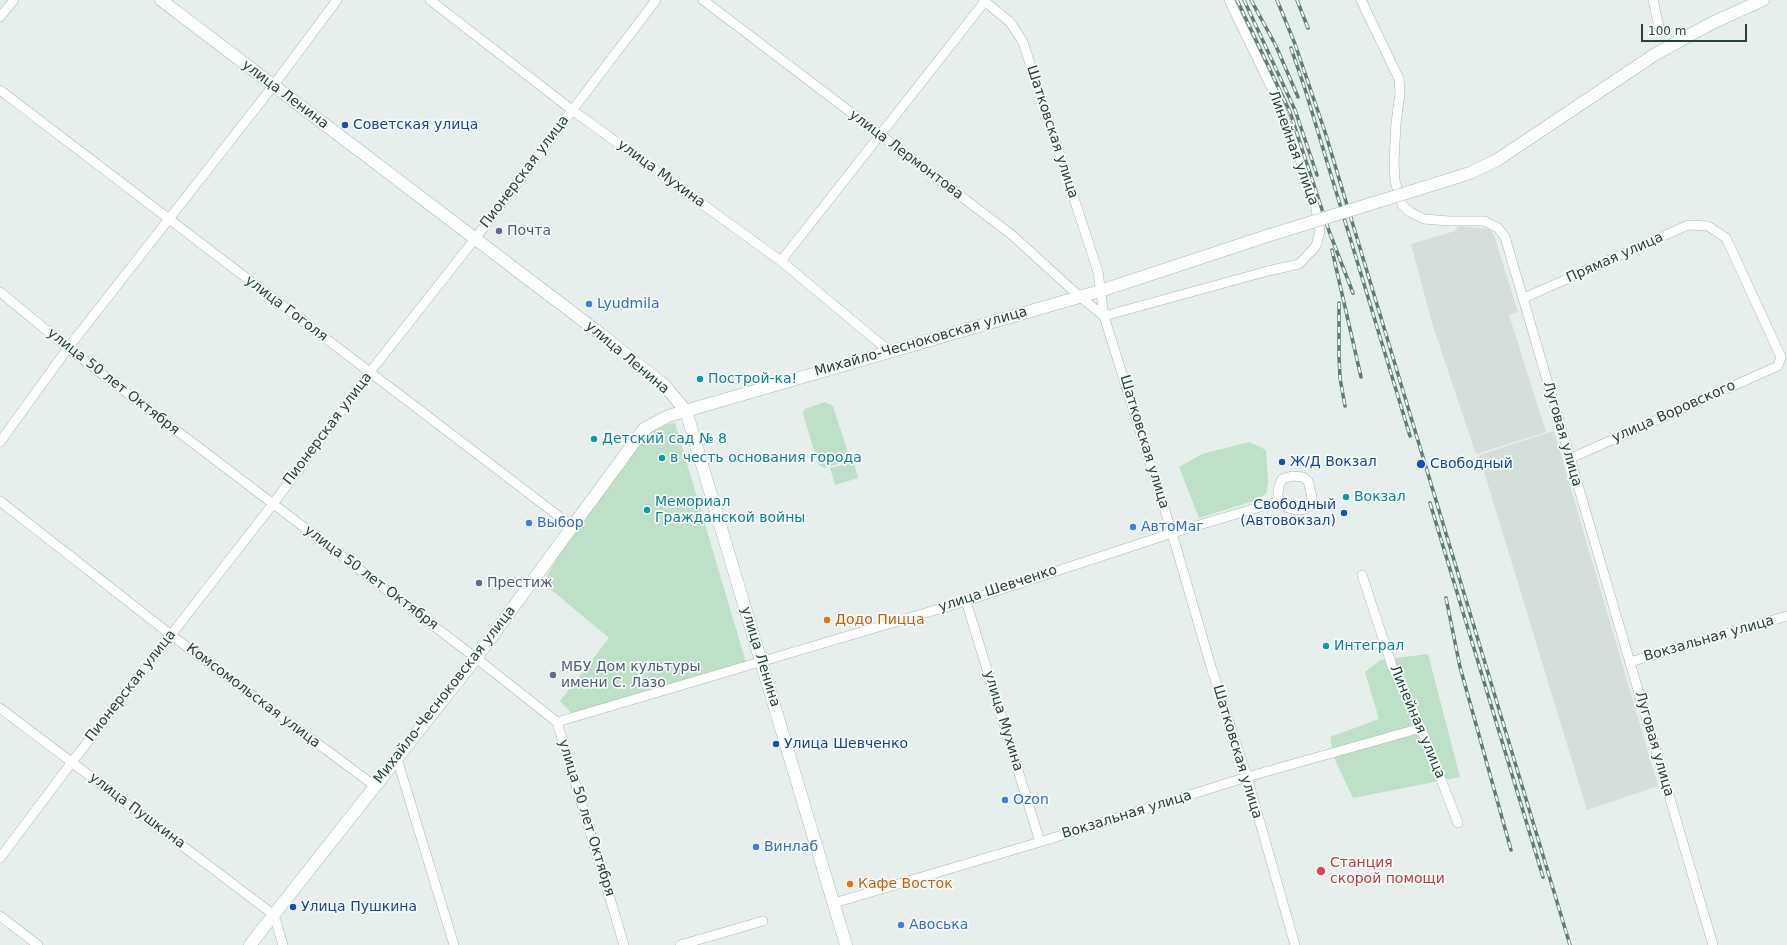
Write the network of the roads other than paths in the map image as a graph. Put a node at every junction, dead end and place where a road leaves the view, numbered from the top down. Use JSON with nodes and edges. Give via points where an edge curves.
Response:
{"nodes":[{"id":1,"x":14,"y":0,"type":"edge"},
{"id":2,"x":161,"y":0,"type":"edge"},
{"id":3,"x":337,"y":0,"type":"edge"},
{"id":4,"x":430,"y":0,"type":"edge"},
{"id":5,"x":656,"y":0,"type":"edge"},
{"id":6,"x":703,"y":0,"type":"edge"},
{"id":7,"x":1229,"y":0,"type":"edge"},
{"id":8,"x":1361,"y":0,"type":"edge"},
{"id":9,"x":1653,"y":0,"type":"edge"},
{"id":10,"x":1763,"y":0,"type":"edge"},
{"id":11,"x":985,"y":1,"type":"edge"},
{"id":12,"x":0,"y":17,"type":"edge"},
{"id":13,"x":1660,"y":31,"type":"dead end"},
{"id":14,"x":273,"y":86,"type":"junction"},
{"id":15,"x":0,"y":90,"type":"edge"},
{"id":16,"x":572,"y":110,"type":"junction"},
{"id":17,"x":879,"y":135,"type":"junction"},
{"id":18,"x":168,"y":218,"type":"junction"},
{"id":19,"x":474,"y":240,"type":"junction"},
{"id":20,"x":781,"y":261,"type":"junction"},
{"id":21,"x":1100,"y":291,"type":"junction"},
{"id":22,"x":0,"y":292,"type":"edge"},
{"id":23,"x":1079,"y":296,"type":"junction"},
{"id":24,"x":1524,"y":298,"type":"junction"},
{"id":25,"x":1104,"y":316,"type":"junction"},
{"id":26,"x":68,"y":348,"type":"junction"},
{"id":27,"x":889,"y":351,"type":"junction"},
{"id":28,"x":1778,"y":366,"type":"joint"},
{"id":29,"x":370,"y":372,"type":"junction"},
{"id":30,"x":686,"y":410,"type":"junction"},
{"id":31,"x":0,"y":442,"type":"edge"},
{"id":32,"x":1569,"y":459,"type":"junction"},
{"id":33,"x":0,"y":501,"type":"edge"},
{"id":34,"x":1277,"y":502,"type":"junction"},
{"id":35,"x":273,"y":504,"type":"junction"},
{"id":36,"x":573,"y":527,"type":"junction"},
{"id":37,"x":1172,"y":532,"type":"junction"},
{"id":38,"x":1362,"y":575,"type":"dead end"},
{"id":39,"x":966,"y":601,"type":"junction"},
{"id":40,"x":1787,"y":617,"type":"edge"},
{"id":41,"x":171,"y":635,"type":"junction"},
{"id":42,"x":476,"y":658,"type":"junction"},
{"id":43,"x":762,"y":662,"type":"junction"},
{"id":44,"x":1630,"y":662,"type":"junction"},
{"id":45,"x":0,"y":708,"type":"edge"},
{"id":46,"x":557,"y":722,"type":"junction"},
{"id":47,"x":1421,"y":728,"type":"junction"},
{"id":48,"x":397,"y":759,"type":"junction"},
{"id":49,"x":72,"y":762,"type":"junction"},
{"id":50,"x":1247,"y":777,"type":"junction"},
{"id":51,"x":375,"y":786,"type":"junction"},
{"id":52,"x":1458,"y":823,"type":"dead end"},
{"id":53,"x":1040,"y":842,"type":"junction"},
{"id":54,"x":0,"y":858,"type":"edge"},
{"id":55,"x":834,"y":903,"type":"junction"},
{"id":56,"x":274,"y":915,"type":"junction"},
{"id":57,"x":0,"y":916,"type":"edge"},
{"id":58,"x":763,"y":921,"type":"dead end"},
{"id":59,"x":38,"y":945,"type":"edge"},
{"id":60,"x":250,"y":945,"type":"edge"},
{"id":61,"x":283,"y":945,"type":"edge"},
{"id":62,"x":454,"y":945,"type":"edge"},
{"id":63,"x":624,"y":945,"type":"edge"},
{"id":64,"x":680,"y":945,"type":"edge"},
{"id":65,"x":846,"y":945,"type":"edge"},
{"id":66,"x":1294,"y":945,"type":"edge"},
{"id":67,"x":1713,"y":945,"type":"edge"}],
"edges":[{"from":1,"to":12,"type":"street"},
{"from":2,"to":14,"type":"main road","name":"улица Ленина"},
{"from":3,"to":14,"type":"street"},
{"from":4,"to":16,"type":"street","name":"улица Мухина"},
{"from":5,"to":16,"type":"street","name":"Пионерская улица"},
{"from":6,"to":17,"type":"street","name":"улица Лермонтова"},
{"from":7,"to":25,"type":"street","name":"Линейная улица","via":[[1277,99],[1302,165],[1315,204],[1320,231],[1316,246],[1299,264]]},
{"from":8,"to":24,"type":"street","name":"Луговая улица","via":[[1399,79],[1395,181],[1402,205],[1424,219],[1484,221],[1498,228],[1505,237]]},
{"from":9,"to":13,"type":"street"},
{"from":10,"to":21,"type":"main road","name":"Михайло-Чесноковская улица","bridge":true,"via":[[1704,27],[1654,55],[1497,160],[1470,173]]},
{"from":11,"to":17,"type":"street"},
{"from":11,"to":21,"type":"street","name":"Шатковская улица","via":[[1010,22],[1022,42],[1098,272]]},
{"from":14,"to":18,"type":"street"},
{"from":14,"to":19,"type":"main road","name":"улица Ленина"},
{"from":15,"to":18,"type":"street","name":"улица Гоголя"},
{"from":16,"to":19,"type":"street","name":"Пионерская улица"},
{"from":16,"to":20,"type":"street","name":"улица Мухина"},
{"from":17,"to":20,"type":"street"},
{"from":17,"to":23,"type":"street","name":"улица Лермонтова","via":[[1012,235]]},
{"from":18,"to":26,"type":"street"},
{"from":18,"to":29,"type":"street","name":"улица Гоголя"},
{"from":19,"to":29,"type":"street","name":"Пионерская улица"},
{"from":19,"to":30,"type":"main road","name":"улица Ленина","via":[[665,386]]},
{"from":20,"to":27,"type":"street","name":"улица Мухина"},
{"from":21,"to":23,"type":"main road","name":"Михайло-Чесноковская улица"},
{"from":21,"to":25,"type":"street","name":"Шатковская улица"},
{"from":22,"to":26,"type":"street","name":"улица 50 лет Октября"},
{"from":23,"to":25,"type":"street","name":"улица Лермонтова"},
{"from":23,"to":27,"type":"main road","name":"Михайло-Чесноковская улица"},
{"from":24,"to":28,"type":"street","name":"Прямая улица","via":[[1688,225],[1708,226],[1726,238],[1780,357]]},
{"from":24,"to":32,"type":"street","name":"Луговая улица"},
{"from":25,"to":37,"type":"street","name":"Шатковская улица"},
{"from":26,"to":31,"type":"street"},
{"from":26,"to":35,"type":"street","name":"улица 50 лет Октября"},
{"from":27,"to":30,"type":"main road","name":"Михайло-Чесноковская улица"},
{"from":28,"to":32,"type":"street","name":"улица Воровского"},
{"from":29,"to":35,"type":"street","name":"Пионерская улица"},
{"from":29,"to":36,"type":"street","name":"улица Гоголя"},
{"from":30,"to":36,"type":"main road","name":"Михайло-Чесноковская улица","via":[[644,429]]},
{"from":30,"to":43,"type":"main road","name":"улица Ленина"},
{"from":32,"to":44,"type":"street","name":"Луговая улица"},
{"from":33,"to":41,"type":"street","name":"Комсомольская улица"},
{"from":34,"to":34,"type":"street","via":[[1285,508],[1305,509],[1311,504],[1312,497],[1308,481],[1303,477],[1292,476],[1282,480]]},
{"from":34,"to":37,"type":"street","name":"улица Шевченко"},
{"from":35,"to":41,"type":"street","name":"Пионерская улица"},
{"from":35,"to":42,"type":"street","name":"улица 50 лет Октября"},
{"from":36,"to":42,"type":"main road","name":"Михайло-Чесноковская улица"},
{"from":37,"to":39,"type":"street","name":"улица Шевченко"},
{"from":37,"to":50,"type":"street","name":"Шатковская улица","via":[[1212,670]]},
{"from":38,"to":47,"type":"street","name":"Линейная улица","via":[[1392,666]]},
{"from":39,"to":43,"type":"street","name":"улица Шевченко"},
{"from":39,"to":53,"type":"street","name":"улица Мухина"},
{"from":40,"to":44,"type":"street","name":"Вокзальная улица"},
{"from":41,"to":49,"type":"street","name":"Пионерская улица"},
{"from":41,"to":51,"type":"street","name":"Комсомольская улица"},
{"from":42,"to":46,"type":"street","name":"улица 50 лет Октября"},
{"from":42,"to":48,"type":"main road","name":"Михайло-Чесноковская улица"},
{"from":43,"to":46,"type":"street","name":"улица Шевченко"},
{"from":43,"to":55,"type":"main road","name":"улица Ленина"},
{"from":44,"to":67,"type":"street","name":"Луговая улица"},
{"from":45,"to":49,"type":"street","name":"улица Пушкина"},
{"from":46,"to":63,"type":"street","name":"улица 50 лет Октября"},
{"from":47,"to":50,"type":"street","name":"Вокзальная улица"},
{"from":47,"to":52,"type":"street","name":"Линейная улица"},
{"from":48,"to":51,"type":"main road","name":"Михайло-Чесноковская улица"},
{"from":48,"to":62,"type":"street"},
{"from":49,"to":54,"type":"street","name":"Пионерская улица"},
{"from":49,"to":56,"type":"street","name":"улица Пушкина"},
{"from":50,"to":53,"type":"street","name":"Вокзальная улица"},
{"from":50,"to":66,"type":"street","name":"Шатковская улица"},
{"from":51,"to":56,"type":"main road","name":"Михайло-Чесноковская улица"},
{"from":53,"to":55,"type":"street","name":"Вокзальная улица"},
{"from":55,"to":65,"type":"main road","name":"улица Ленина"},
{"from":56,"to":60,"type":"main road","name":"Михайло-Чесноковская улица"},
{"from":56,"to":61,"type":"street"},
{"from":57,"to":59,"type":"street"},
{"from":58,"to":64,"type":"street"}]}
